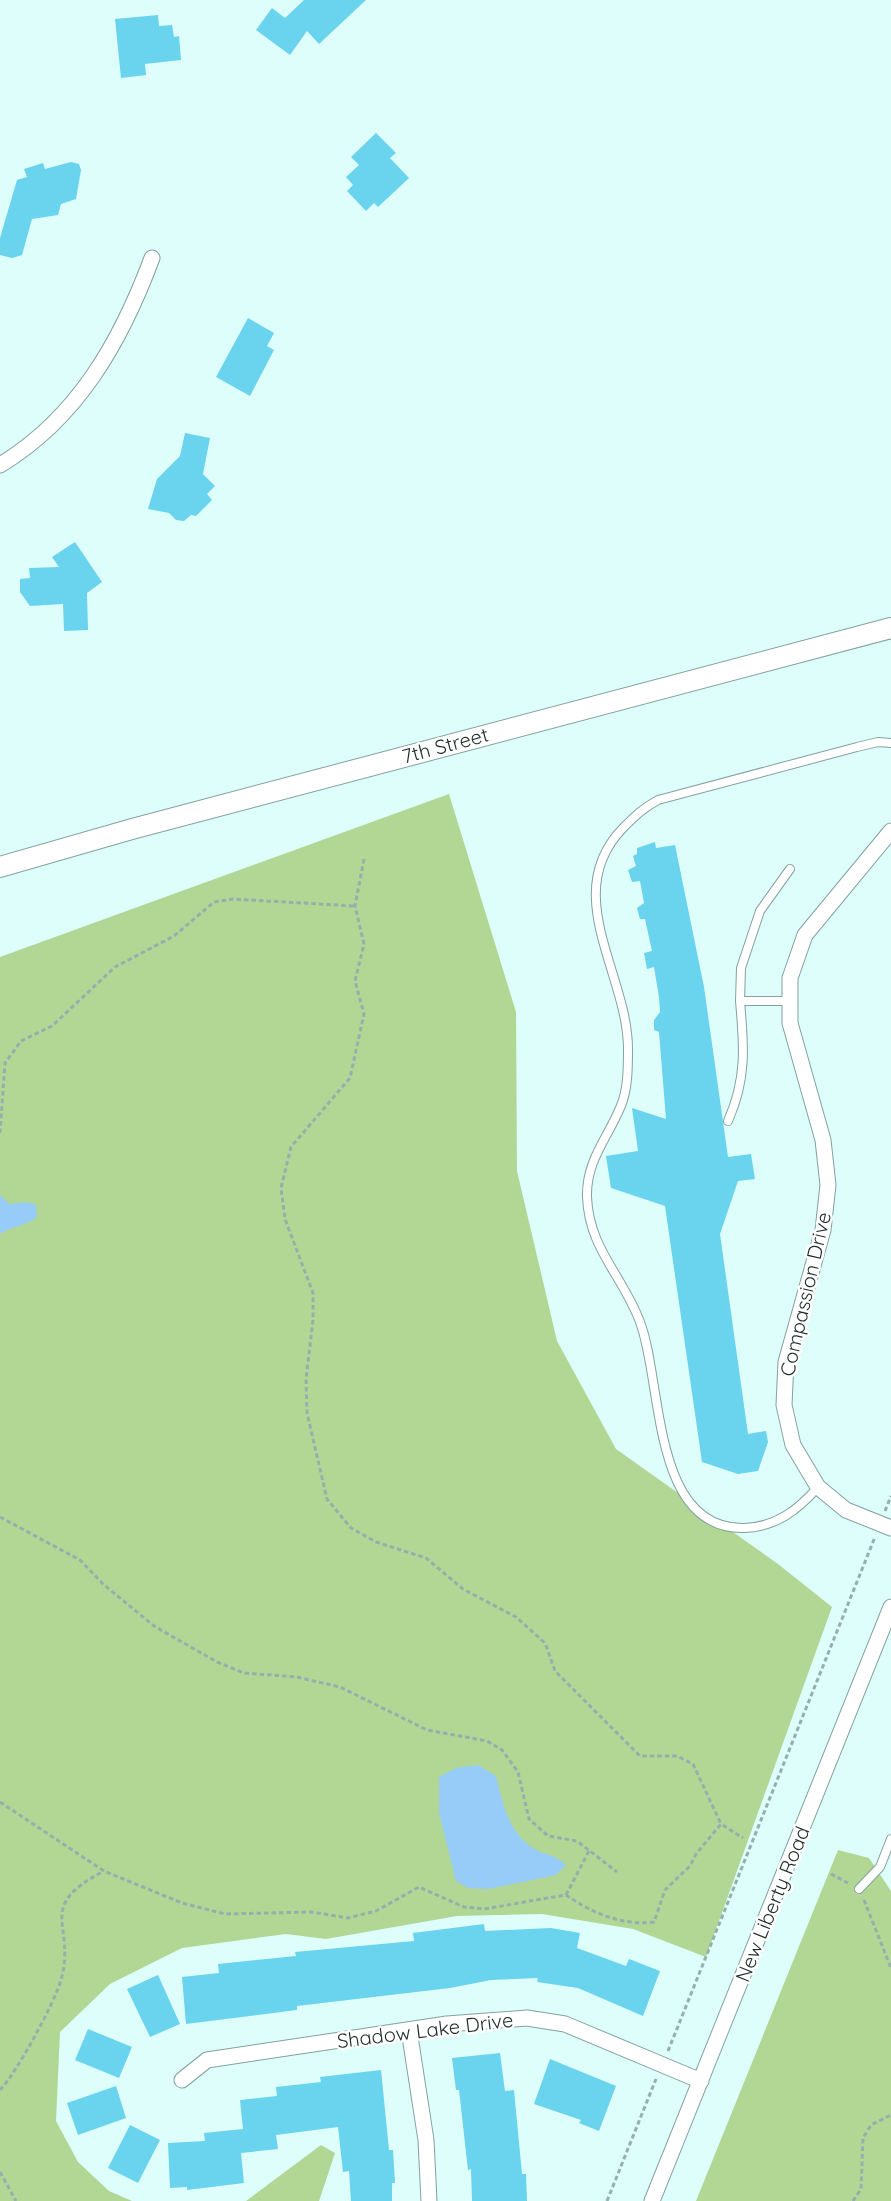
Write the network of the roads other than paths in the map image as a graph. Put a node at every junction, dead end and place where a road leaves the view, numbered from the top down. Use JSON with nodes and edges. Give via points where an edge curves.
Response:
{"nodes":[{"id":1,"x":152,"y":258,"type":"dead end"},
{"id":2,"x":0,"y":465,"type":"edge"},
{"id":3,"x":891,"y":628,"type":"edge"},
{"id":4,"x":891,"y":743,"type":"edge"},
{"id":5,"x":891,"y":831,"type":"edge"},
{"id":6,"x":0,"y":867,"type":"edge"},
{"id":7,"x":790,"y":869,"type":"dead end"},
{"id":8,"x":740,"y":1001,"type":"junction"},
{"id":9,"x":790,"y":1001,"type":"junction"},
{"id":10,"x":728,"y":1121,"type":"dead end"},
{"id":11,"x":818,"y":1487,"type":"junction"},
{"id":12,"x":886,"y":1525,"type":"edge"},
{"id":13,"x":891,"y":1607,"type":"edge"},
{"id":14,"x":891,"y":1839,"type":"edge"},
{"id":15,"x":859,"y":1889,"type":"road end"},
{"id":16,"x":409,"y":2030,"type":"junction"},
{"id":17,"x":182,"y":2080,"type":"dead end"},
{"id":18,"x":701,"y":2081,"type":"junction"},
{"id":19,"x":429,"y":2201,"type":"edge"},
{"id":20,"x":652,"y":2201,"type":"edge"}],
"edges":[{"from":1,"to":2,"type":"street","via":[[130,315],[96,373],[72,405],[44,432]]},
{"from":3,"to":6,"type":"street","name":"7th Street"},
{"from":4,"to":11,"type":"lane","via":[[878,742],[658,800],[638,811],[611,842],[595,880],[596,910],[623,1011],[628,1060],[622,1105],[592,1161],[587,1195],[589,1216],[599,1250],[630,1302],[648,1346],[672,1471],[696,1510],[738,1528],[786,1517]]},
{"from":5,"to":9,"type":"street","name":"Compassion Drive","via":[[805,935],[790,978]]},
{"from":7,"to":8,"type":"lane","via":[[760,911],[741,968]]},
{"from":8,"to":9,"type":"lane"},
{"from":8,"to":10,"type":"lane","via":[[744,1040],[742,1080]]},
{"from":9,"to":11,"type":"street","name":"Compassion Drive","via":[[790,1023],[823,1140],[828,1185],[823,1230],[786,1362],[784,1405],[793,1445]]},
{"from":11,"to":12,"type":"street","name":"Compassion Drive","via":[[846,1510]]},
{"from":13,"to":18,"type":"street","name":"New Liberty Road"},
{"from":14,"to":15,"type":"lane","via":[[880,1867]]},
{"from":16,"to":17,"type":"street","name":"Shadow Lake Drive","via":[[207,2060]]},
{"from":16,"to":18,"type":"street","name":"Shadow Lake Drive","via":[[527,2018],[565,2024]]},
{"from":16,"to":19,"type":"street","via":[[426,2140]]},
{"from":18,"to":20,"type":"street","name":"New Liberty Road"}]}
